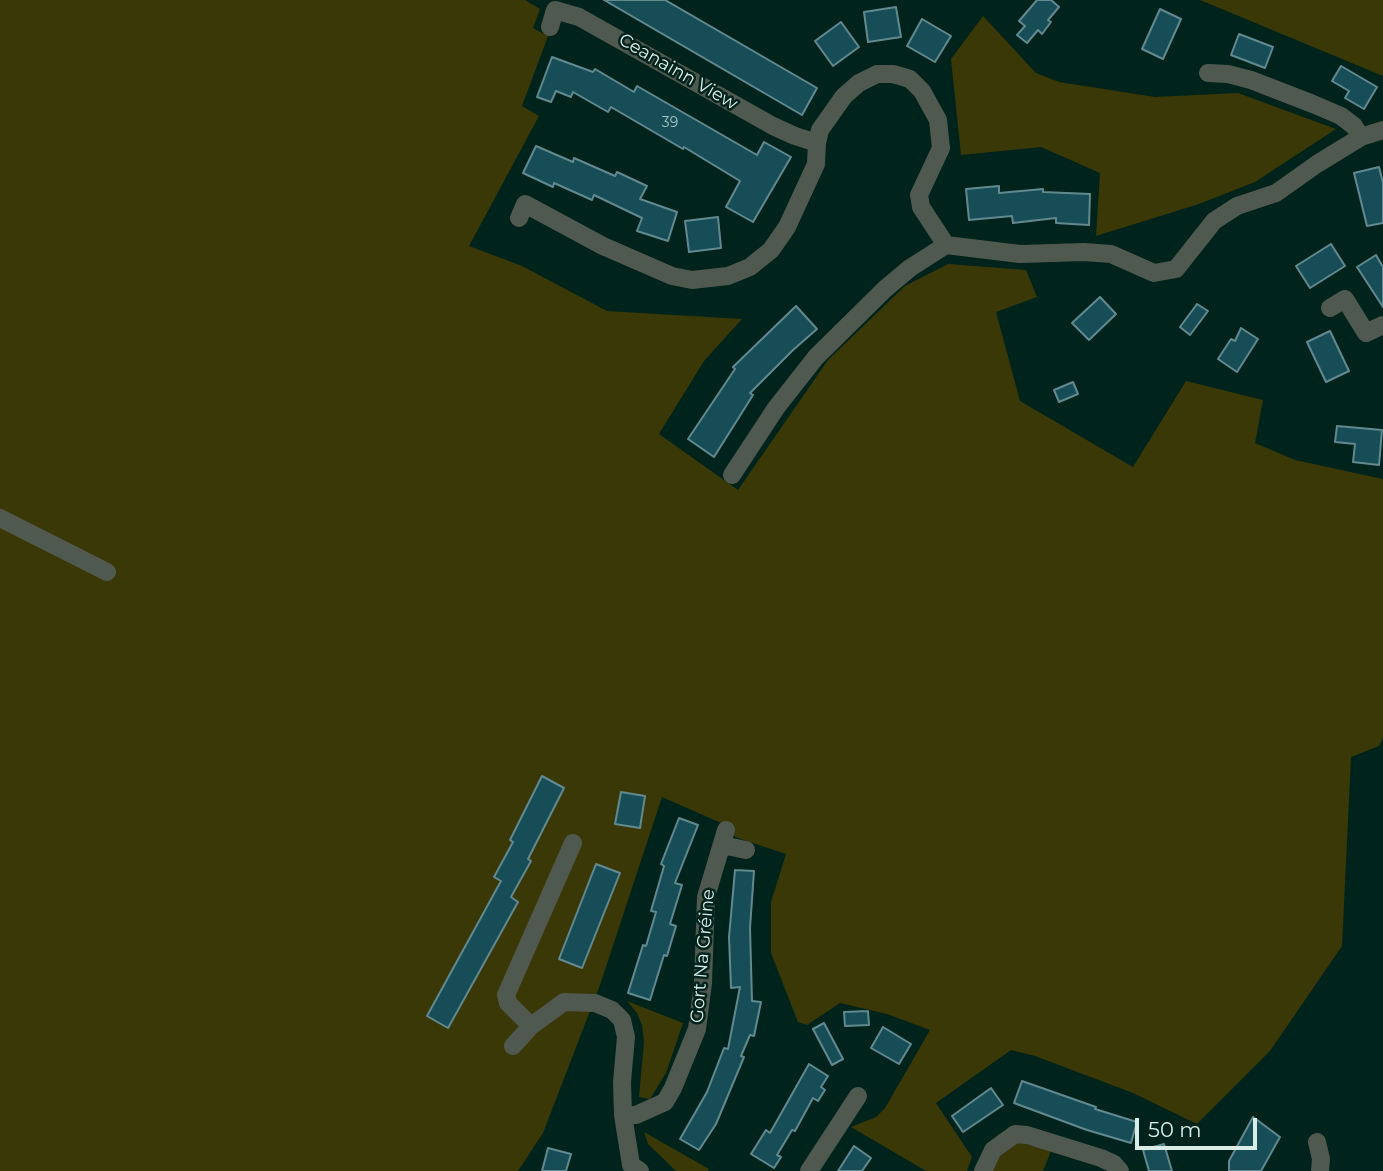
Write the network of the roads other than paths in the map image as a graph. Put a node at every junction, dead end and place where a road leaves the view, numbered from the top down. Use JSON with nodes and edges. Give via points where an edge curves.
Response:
{"nodes":[{"id":1,"x":550,"y":27,"type":"dead end"},
{"id":2,"x":1208,"y":73,"type":"dead end"},
{"id":3,"x":1383,"y":130,"type":"edge"},
{"id":4,"x":1361,"y":137,"type":"junction"},
{"id":5,"x":817,"y":143,"type":"junction"},
{"id":6,"x":519,"y":218,"type":"dead end"},
{"id":7,"x":946,"y":245,"type":"junction"},
{"id":8,"x":1330,"y":308,"type":"dead end"},
{"id":9,"x":1383,"y":326,"type":"edge"},
{"id":10,"x":732,"y":475,"type":"dead end"},
{"id":11,"x":0,"y":518,"type":"edge"},
{"id":12,"x":107,"y":572,"type":"dead end"},
{"id":13,"x":573,"y":843,"type":"dead end"},
{"id":14,"x":746,"y":850,"type":"dead end"},
{"id":15,"x":531,"y":1026,"type":"junction"},
{"id":16,"x":513,"y":1046,"type":"dead end"},
{"id":17,"x":858,"y":1096,"type":"dead end"},
{"id":18,"x":624,"y":1115,"type":"junction"},
{"id":19,"x":1317,"y":1143,"type":"dead end"},
{"id":20,"x":632,"y":1169,"type":"edge"},
{"id":21,"x":809,"y":1171,"type":"edge"},
{"id":22,"x":983,"y":1171,"type":"edge"},
{"id":23,"x":1120,"y":1171,"type":"edge"},
{"id":24,"x":1320,"y":1171,"type":"edge"}],
"edges":[{"from":1,"to":5,"type":"street","name":"Ceanainn View","via":[[555,10],[579,17],[773,126]]},
{"from":2,"to":4,"type":"street","via":[[1251,80],[1313,104],[1341,116]]},
{"from":3,"to":4,"type":"street"},
{"from":4,"to":7,"type":"street","via":[[1276,193],[1237,206],[1214,221],[1176,269],[1154,272],[1111,254],[1020,254]]},
{"from":5,"to":6,"type":"street","via":[[816,164],[787,227],[771,250],[750,267],[728,276],[692,280],[672,276],[613,251],[525,204]]},
{"from":5,"to":7,"type":"street","via":[[829,114],[859,83],[877,75],[910,79],[922,90],[938,120],[941,148],[919,195],[921,208]]},
{"from":7,"to":10,"type":"street","via":[[901,275],[837,334],[776,408]]},
{"from":8,"to":9,"type":"street","via":[[1345,299],[1366,333]]},
{"from":11,"to":12,"type":"street"},
{"from":13,"to":15,"type":"street","via":[[506,995]]},
{"from":14,"to":18,"type":"street","name":"Gort Na Gréine","via":[[724,837],[707,889],[704,981],[697,1029],[673,1088],[665,1102],[636,1115]]},
{"from":15,"to":16,"type":"street"},
{"from":15,"to":18,"type":"street","via":[[564,1002],[595,1003],[612,1010],[622,1020],[626,1037]]},
{"from":17,"to":21,"type":"street"},
{"from":18,"to":20,"type":"street"},
{"from":19,"to":24,"type":"street"},
{"from":22,"to":23,"type":"street","via":[[993,1150],[1015,1134],[1101,1158]]}]}
